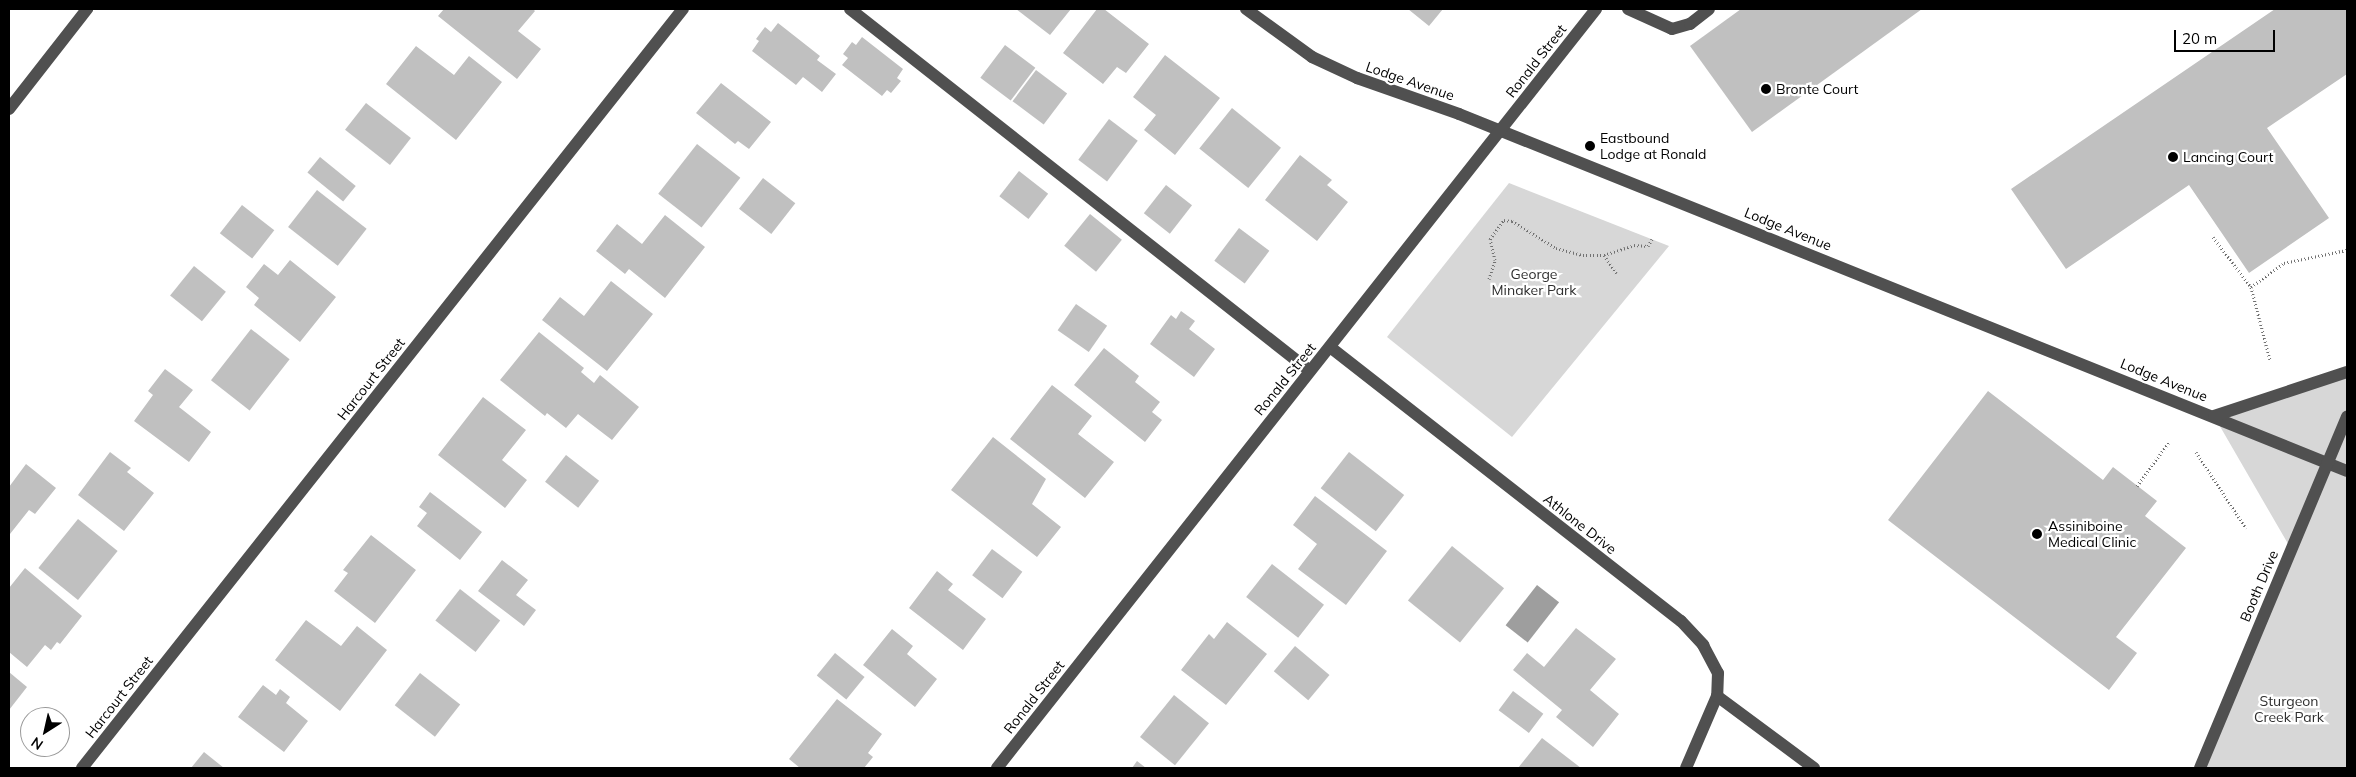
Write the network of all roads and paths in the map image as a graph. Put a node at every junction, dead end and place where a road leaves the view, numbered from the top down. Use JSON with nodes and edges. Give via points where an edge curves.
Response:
{"nodes":[{"id":1,"x":87,"y":9,"type":"edge"},
{"id":2,"x":683,"y":9,"type":"edge"},
{"id":3,"x":850,"y":9,"type":"edge"},
{"id":4,"x":1246,"y":9,"type":"edge"},
{"id":5,"x":1596,"y":9,"type":"edge"},
{"id":6,"x":1628,"y":9,"type":"edge"},
{"id":7,"x":1709,"y":9,"type":"edge"},
{"id":8,"x":9,"y":109,"type":"edge"},
{"id":9,"x":1500,"y":130,"type":"junction"},
{"id":10,"x":2212,"y":237,"type":"dead end"},
{"id":11,"x":1652,"y":239,"type":"dead end"},
{"id":12,"x":2347,"y":250,"type":"edge"},
{"id":13,"x":1604,"y":255,"type":"junction"},
{"id":14,"x":1616,"y":273,"type":"dead end"},
{"id":15,"x":1489,"y":279,"type":"dead end"},
{"id":16,"x":2251,"y":287,"type":"junction"},
{"id":17,"x":1330,"y":347,"type":"junction"},
{"id":18,"x":2270,"y":360,"type":"dead end"},
{"id":19,"x":1310,"y":371,"type":"junction"},
{"id":20,"x":2347,"y":372,"type":"edge"},
{"id":21,"x":2214,"y":416,"type":"junction"},
{"id":22,"x":2347,"y":416,"type":"edge"},
{"id":23,"x":2169,"y":442,"type":"dead end"},
{"id":24,"x":2196,"y":452,"type":"dead end"},
{"id":25,"x":2328,"y":462,"type":"junction"},
{"id":26,"x":2347,"y":471,"type":"edge"},
{"id":27,"x":2137,"y":486,"type":"dead end"},
{"id":28,"x":2246,"y":528,"type":"dead end"},
{"id":29,"x":1717,"y":696,"type":"junction"},
{"id":30,"x":82,"y":768,"type":"edge"},
{"id":31,"x":997,"y":768,"type":"edge"},
{"id":32,"x":1686,"y":768,"type":"edge"},
{"id":33,"x":1814,"y":768,"type":"edge"},
{"id":34,"x":2200,"y":768,"type":"edge"}],
"edges":[{"from":1,"to":8,"type":"street"},
{"from":2,"to":30,"type":"street","name":"Harcourt Street"},
{"from":3,"to":19,"type":"street"},
{"from":4,"to":9,"type":"street","name":"Lodge Avenue","via":[[1312,57],[1357,78]]},
{"from":5,"to":9,"type":"street","name":"Ronald Street"},
{"from":6,"to":7,"type":"street","via":[[1672,29],[1690,24]]},
{"from":9,"to":17,"type":"street","name":"Ronald Street"},
{"from":9,"to":21,"type":"street","name":"Lodge Avenue"},
{"from":10,"to":16,"type":"path"},
{"from":11,"to":13,"type":"path","via":[[1648,246],[1634,245]]},
{"from":12,"to":16,"type":"path","via":[[2284,264]]},
{"from":13,"to":14,"type":"path"},
{"from":13,"to":15,"type":"path","via":[[1556,248],[1512,221],[1504,220],[1490,239],[1495,260]]},
{"from":16,"to":18,"type":"path"},
{"from":17,"to":19,"type":"street","name":"Ronald Street"},
{"from":17,"to":29,"type":"street","name":"Athlone Drive","via":[[1681,622],[1703,645],[1718,673]]},
{"from":19,"to":31,"type":"street","name":"Ronald Street"},
{"from":20,"to":21,"type":"street"},
{"from":21,"to":25,"type":"street","name":"Lodge Avenue"},
{"from":22,"to":25,"type":"street","name":"Booth Drive"},
{"from":23,"to":27,"type":"path"},
{"from":24,"to":28,"type":"path"},
{"from":25,"to":26,"type":"street","name":"Lodge Avenue"},
{"from":25,"to":34,"type":"street","name":"Booth Drive"},
{"from":29,"to":32,"type":"street","name":"Athlone Drive"},
{"from":29,"to":33,"type":"street"}]}
